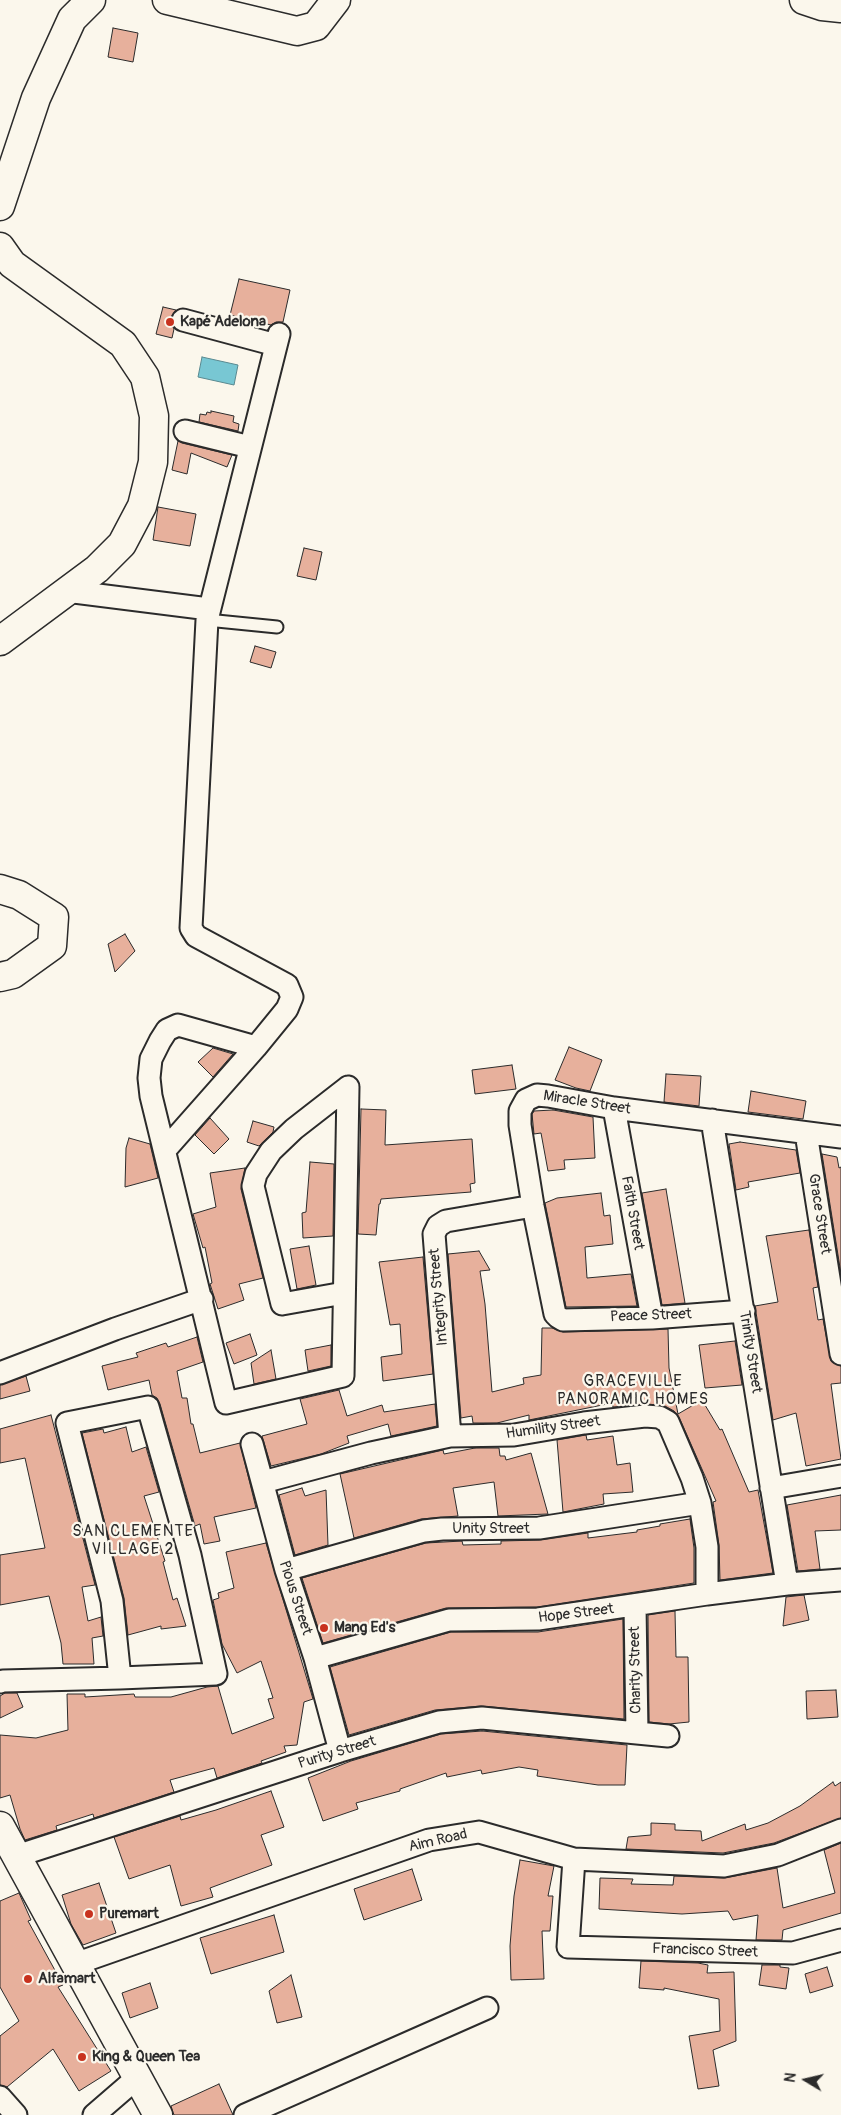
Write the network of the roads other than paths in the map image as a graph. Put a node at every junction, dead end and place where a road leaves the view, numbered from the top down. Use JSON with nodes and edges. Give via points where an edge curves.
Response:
{"nodes":[{"id":1,"x":91,"y":0,"type":"edge"},
{"id":2,"x":168,"y":0,"type":"edge"},
{"id":3,"x":336,"y":0,"type":"edge"},
{"id":4,"x":804,"y":0,"type":"edge"},
{"id":5,"x":841,"y":8,"type":"edge"},
{"id":6,"x":0,"y":206,"type":"edge"},
{"id":7,"x":0,"y":247,"type":"edge"},
{"id":8,"x":183,"y":320,"type":"dead end"},
{"id":9,"x":185,"y":431,"type":"dead end"},
{"id":10,"x":250,"y":447,"type":"junction"},
{"id":11,"x":66,"y":591,"type":"junction"},
{"id":12,"x":208,"y":615,"type":"junction"},
{"id":13,"x":277,"y":628,"type":"dead end"},
{"id":14,"x":0,"y":641,"type":"edge"},
{"id":15,"x":0,"y":889,"type":"edge"},
{"id":16,"x":0,"y":978,"type":"edge"},
{"id":17,"x":256,"y":1047,"type":"junction"},
{"id":18,"x":614,"y":1108,"type":"junction"},
{"id":19,"x":712,"y":1120,"type":"junction"},
{"id":20,"x":806,"y":1133,"type":"junction"},
{"id":21,"x":841,"y":1137,"type":"edge"},
{"id":22,"x":165,"y":1150,"type":"junction"},
{"id":23,"x":533,"y":1206,"type":"junction"},
{"id":24,"x":344,"y":1293,"type":"junction"},
{"id":25,"x":202,"y":1299,"type":"junction"},
{"id":26,"x":744,"y":1311,"type":"junction"},
{"id":27,"x":558,"y":1317,"type":"joint"},
{"id":28,"x":652,"y":1318,"type":"junction"},
{"id":29,"x":841,"y":1354,"type":"edge"},
{"id":30,"x":0,"y":1373,"type":"edge"},
{"id":31,"x":450,"y":1436,"type":"junction"},
{"id":32,"x":252,"y":1444,"type":"dead end"},
{"id":33,"x":841,"y":1476,"type":"edge"},
{"id":34,"x":263,"y":1482,"type":"junction"},
{"id":35,"x":771,"y":1488,"type":"junction"},
{"id":36,"x":700,"y":1502,"type":"junction"},
{"id":37,"x":286,"y":1570,"type":"junction"},
{"id":38,"x":841,"y":1580,"type":"edge"},
{"id":39,"x":787,"y":1584,"type":"junction"},
{"id":40,"x":707,"y":1594,"type":"junction"},
{"id":41,"x":635,"y":1606,"type":"junction"},
{"id":42,"x":315,"y":1658,"type":"junction"},
{"id":43,"x":120,"y":1678,"type":"junction"},
{"id":44,"x":0,"y":1682,"type":"edge"},
{"id":45,"x":637,"y":1733,"type":"junction"},
{"id":46,"x":668,"y":1736,"type":"dead end"},
{"id":47,"x":340,"y":1752,"type":"junction"},
{"id":48,"x":0,"y":1826,"type":"edge"},
{"id":49,"x":841,"y":1830,"type":"edge"},
{"id":50,"x":574,"y":1859,"type":"junction"},
{"id":51,"x":18,"y":1860,"type":"junction"},
{"id":52,"x":841,"y":1940,"type":"edge"},
{"id":53,"x":75,"y":1964,"type":"junction"},
{"id":54,"x":487,"y":2008,"type":"dead end"},
{"id":55,"x":138,"y":2077,"type":"junction"},
{"id":56,"x":0,"y":2096,"type":"edge"},
{"id":57,"x":16,"y":2115,"type":"edge"},
{"id":58,"x":94,"y":2115,"type":"edge"},
{"id":59,"x":158,"y":2115,"type":"edge"},
{"id":60,"x":245,"y":2115,"type":"edge"}],
"edges":[{"from":1,"to":6,"type":"street","via":[[72,19],[36,98]]},
{"from":2,"to":3,"type":"street","via":[[297,31],[316,26]]},
{"from":4,"to":5,"type":"street"},
{"from":7,"to":11,"type":"street","via":[[12,264],[123,344],[145,378],[154,416],[153,462],[142,506],[122,544]]},
{"from":8,"to":10,"type":"street","via":[[278,339]]},
{"from":9,"to":10,"type":"street"},
{"from":10,"to":12,"type":"street"},
{"from":11,"to":12,"type":"street"},
{"from":11,"to":14,"type":"street"},
{"from":12,"to":13,"type":"lane"},
{"from":12,"to":17,"type":"street","via":[[190,928],[196,936],[287,985],[292,997],[287,1009]]},
{"from":15,"to":16,"type":"street","via":[[19,895],[54,917],[52,946],[13,974]]},
{"from":17,"to":22,"type":"street"},
{"from":17,"to":22,"type":"street","via":[[178,1025],[167,1030],[152,1060],[149,1078]]},
{"from":18,"to":19,"type":"street","name":"Miracle Street"},
{"from":18,"to":23,"type":"street","name":"Miracle Street","via":[[537,1095],[526,1100],[520,1111],[520,1125]]},
{"from":18,"to":28,"type":"street","name":"Faith Street"},
{"from":19,"to":20,"type":"street","name":"Miracle Street"},
{"from":19,"to":26,"type":"street","name":"Trinity Street"},
{"from":20,"to":21,"type":"street","name":"Miracle Street"},
{"from":20,"to":29,"type":"street","name":"Grace Street"},
{"from":22,"to":25,"type":"street"},
{"from":23,"to":27,"type":"street","name":"Miracle Street"},
{"from":23,"to":31,"type":"street","name":"Integrity Street","via":[[446,1221],[434,1234]]},
{"from":24,"to":24,"type":"street","via":[[282,1304],[254,1186],[256,1174],[270,1151],[348,1087]]},
{"from":24,"to":25,"type":"street","via":[[343,1376],[226,1403]]},
{"from":25,"to":30,"type":"street"},
{"from":26,"to":28,"type":"street","name":"Peace Street"},
{"from":26,"to":35,"type":"street","name":"Trinity Street"},
{"from":27,"to":28,"type":"street","name":"Peace Street","via":[[563,1320]]},
{"from":31,"to":34,"type":"street","name":"Humility Street","via":[[371,1452]]},
{"from":31,"to":36,"type":"street","name":"Humility Street","via":[[514,1435],[584,1423],[659,1417],[668,1422]]},
{"from":32,"to":34,"type":"street","name":"Pious Street"},
{"from":33,"to":35,"type":"street"},
{"from":34,"to":37,"type":"street","name":"Pious Street"},
{"from":35,"to":39,"type":"street","name":"Trinity Street"},
{"from":36,"to":37,"type":"street","name":"Unity Street","via":[[539,1528],[424,1531]]},
{"from":36,"to":40,"type":"street","name":"Humility Street","via":[[707,1548]]},
{"from":37,"to":42,"type":"street","name":"Pious Street"},
{"from":38,"to":39,"type":"street","name":"Hope Street"},
{"from":39,"to":40,"type":"street","name":"Hope Street"},
{"from":40,"to":41,"type":"street","name":"Hope Street"},
{"from":41,"to":42,"type":"street","name":"Hope Street","via":[[538,1619],[449,1620]]},
{"from":41,"to":45,"type":"street","name":"Charity Street"},
{"from":42,"to":47,"type":"street","name":"Pious Street"},
{"from":43,"to":43,"type":"street","via":[[112,1601],[67,1423],[148,1407],[190,1555],[216,1674]]},
{"from":43,"to":44,"type":"street"},
{"from":45,"to":46,"type":"street","name":"Purity Street"},
{"from":45,"to":47,"type":"street","name":"Purity Street","via":[[482,1718],[460,1719],[439,1722]]},
{"from":47,"to":51,"type":"street","name":"Purity Street","via":[[29,1852]]},
{"from":48,"to":51,"type":"street"},
{"from":49,"to":50,"type":"street","name":"Aim Road","via":[[778,1855],[724,1866]]},
{"from":50,"to":52,"type":"street","name":"Francisco Street","via":[[568,1947],[792,1953]]},
{"from":50,"to":53,"type":"street","name":"Aim Road","via":[[479,1832],[429,1840]]},
{"from":51,"to":53,"type":"street"},
{"from":53,"to":55,"type":"street"},
{"from":54,"to":60,"type":"street"},
{"from":55,"to":58,"type":"street"},
{"from":55,"to":59,"type":"street"},
{"from":56,"to":57,"type":"street"}]}
